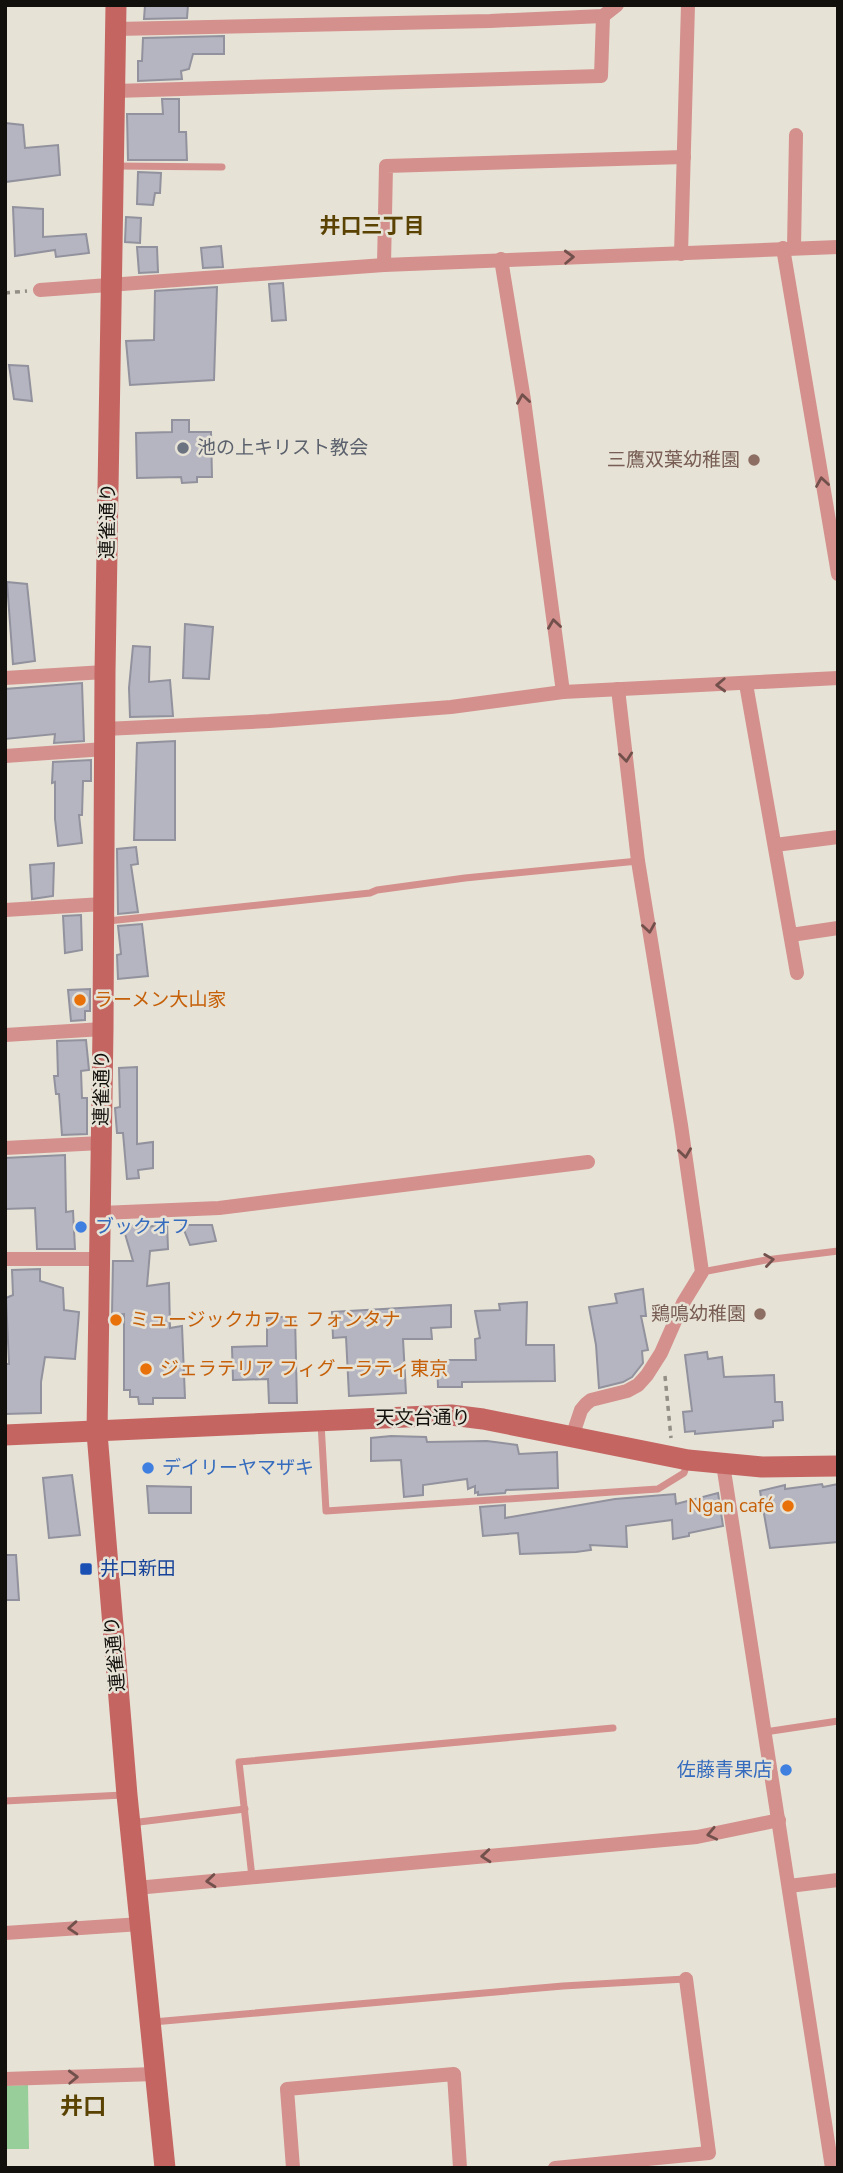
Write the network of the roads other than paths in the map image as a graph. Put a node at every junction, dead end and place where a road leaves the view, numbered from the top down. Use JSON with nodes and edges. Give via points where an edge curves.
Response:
{"nodes":[{"id":1,"x":116,"y":5,"type":"edge"},
{"id":2,"x":617,"y":5,"type":"edge"},
{"id":3,"x":688,"y":5,"type":"edge"},
{"id":4,"x":603,"y":16,"type":"junction"},
{"id":5,"x":116,"y":29,"type":"junction"},
{"id":6,"x":115,"y":91,"type":"junction"},
{"id":7,"x":796,"y":135,"type":"dead end"},
{"id":8,"x":684,"y":157,"type":"junction"},
{"id":9,"x":114,"y":166,"type":"junction"},
{"id":10,"x":222,"y":167,"type":"dead end"},
{"id":11,"x":838,"y":247,"type":"edge"},
{"id":12,"x":789,"y":248,"type":"junction"},
{"id":13,"x":681,"y":254,"type":"junction"},
{"id":14,"x":501,"y":259,"type":"junction"},
{"id":15,"x":384,"y":265,"type":"junction"},
{"id":16,"x":112,"y":284,"type":"junction"},
{"id":17,"x":40,"y":290,"type":"road end"},
{"id":18,"x":838,"y":574,"type":"edge"},
{"id":19,"x":105,"y":672,"type":"junction"},
{"id":20,"x":5,"y":678,"type":"edge"},
{"id":21,"x":838,"y":678,"type":"edge"},
{"id":22,"x":746,"y":684,"type":"junction"},
{"id":23,"x":618,"y":689,"type":"junction"},
{"id":24,"x":563,"y":692,"type":"junction"},
{"id":25,"x":105,"y":739,"type":"junction"},
{"id":26,"x":5,"y":756,"type":"edge"},
{"id":27,"x":838,"y":837,"type":"edge"},
{"id":28,"x":775,"y":845,"type":"junction"},
{"id":29,"x":638,"y":861,"type":"junction"},
{"id":30,"x":5,"y":910,"type":"edge"},
{"id":31,"x":103,"y":912,"type":"junction"},
{"id":32,"x":838,"y":928,"type":"edge"},
{"id":33,"x":791,"y":935,"type":"junction"},
{"id":34,"x":797,"y":974,"type":"dead end"},
{"id":35,"x":103,"y":1029,"type":"junction"},
{"id":36,"x":5,"y":1035,"type":"edge"},
{"id":37,"x":101,"y":1143,"type":"junction"},
{"id":38,"x":5,"y":1148,"type":"edge"},
{"id":39,"x":588,"y":1162,"type":"dead end"},
{"id":40,"x":101,"y":1213,"type":"junction"},
{"id":41,"x":838,"y":1251,"type":"edge"},
{"id":42,"x":5,"y":1259,"type":"edge"},
{"id":43,"x":100,"y":1259,"type":"junction"},
{"id":44,"x":702,"y":1272,"type":"junction"},
{"id":45,"x":320,"y":1420,"type":"junction"},
{"id":46,"x":97,"y":1433,"type":"junction"},
{"id":47,"x":5,"y":1436,"type":"edge"},
{"id":48,"x":572,"y":1437,"type":"junction"},
{"id":49,"x":680,"y":1458,"type":"junction"},
{"id":50,"x":723,"y":1464,"type":"junction"},
{"id":51,"x":838,"y":1466,"type":"edge"},
{"id":52,"x":838,"y":1721,"type":"edge"},
{"id":53,"x":613,"y":1728,"type":"dead end"},
{"id":54,"x":765,"y":1732,"type":"junction"},
{"id":55,"x":127,"y":1795,"type":"junction"},
{"id":56,"x":5,"y":1801,"type":"edge"},
{"id":57,"x":244,"y":1809,"type":"junction"},
{"id":58,"x":779,"y":1820,"type":"junction"},
{"id":59,"x":130,"y":1823,"type":"junction"},
{"id":60,"x":252,"y":1877,"type":"junction"},
{"id":61,"x":838,"y":1880,"type":"edge"},
{"id":62,"x":789,"y":1886,"type":"junction"},
{"id":63,"x":136,"y":1888,"type":"junction"},
{"id":64,"x":141,"y":1924,"type":"junction"},
{"id":65,"x":5,"y":1933,"type":"edge"},
{"id":66,"x":686,"y":1979,"type":"joint"},
{"id":67,"x":150,"y":2023,"type":"junction"},
{"id":68,"x":155,"y":2074,"type":"junction"},
{"id":69,"x":5,"y":2079,"type":"edge"},
{"id":70,"x":833,"y":2161,"type":"edge"},
{"id":71,"x":166,"y":2168,"type":"edge"},
{"id":72,"x":293,"y":2168,"type":"edge"},
{"id":73,"x":460,"y":2168,"type":"edge"},
{"id":74,"x":555,"y":2168,"type":"edge"}],
"edges":[{"from":1,"to":5,"type":"main road","name":"連雀通り"},
{"from":2,"to":4,"type":"street"},
{"from":3,"to":8,"type":"street"},
{"from":4,"to":5,"type":"street"},
{"from":4,"to":6,"type":"street","via":[[601,76]]},
{"from":5,"to":6,"type":"main road","name":"連雀通り"},
{"from":6,"to":9,"type":"main road","name":"連雀通り"},
{"from":7,"to":12,"type":"street"},
{"from":8,"to":13,"type":"street"},
{"from":8,"to":15,"type":"street","via":[[386,166]]},
{"from":9,"to":10,"type":"lane"},
{"from":9,"to":16,"type":"main road","name":"連雀通り"},
{"from":11,"to":12,"type":"street"},
{"from":12,"to":13,"type":"street"},
{"from":18,"to":12,"type":"street","one_way":true},
{"from":14,"to":13,"type":"street","one_way":true},
{"from":14,"to":15,"type":"street"},
{"from":24,"to":14,"type":"street","one_way":true},
{"from":15,"to":16,"type":"street"},
{"from":16,"to":17,"type":"street"},
{"from":16,"to":19,"type":"main road","name":"連雀通り"},
{"from":19,"to":20,"type":"street"},
{"from":19,"to":25,"type":"main road","name":"連雀通り"},
{"from":21,"to":22,"type":"street"},
{"from":22,"to":23,"type":"street","one_way":true},
{"from":22,"to":28,"type":"street"},
{"from":23,"to":24,"type":"street"},
{"from":23,"to":29,"type":"street","one_way":true},
{"from":24,"to":25,"type":"street","via":[[452,707]]},
{"from":25,"to":26,"type":"street"},
{"from":25,"to":31,"type":"main road","name":"連雀通り"},
{"from":27,"to":28,"type":"street"},
{"from":28,"to":33,"type":"street"},
{"from":29,"to":31,"type":"lane","via":[[465,878],[344,896]]},
{"from":29,"to":44,"type":"street","one_way":true},
{"from":30,"to":31,"type":"street"},
{"from":31,"to":35,"type":"main road","name":"連雀通り"},
{"from":32,"to":33,"type":"street"},
{"from":33,"to":34,"type":"street"},
{"from":35,"to":36,"type":"street"},
{"from":35,"to":37,"type":"main road","name":"連雀通り"},
{"from":37,"to":38,"type":"street"},
{"from":37,"to":40,"type":"main road","name":"連雀通り"},
{"from":39,"to":40,"type":"street","via":[[219,1208]]},
{"from":40,"to":43,"type":"main road","name":"連雀通り"},
{"from":44,"to":41,"type":"lane","one_way":true},
{"from":42,"to":43,"type":"street"},
{"from":43,"to":46,"type":"main road","name":"連雀通り"},
{"from":44,"to":48,"type":"street","via":[[661,1353],[638,1385],[586,1404]]},
{"from":45,"to":46,"type":"main road","name":"天文台通り"},
{"from":45,"to":48,"type":"main road","name":"天文台通り","via":[[451,1415]]},
{"from":45,"to":49,"type":"lane","via":[[326,1511],[659,1489],[684,1473]]},
{"from":46,"to":47,"type":"main road","name":"天文台通り"},
{"from":46,"to":55,"type":"main road","name":"連雀通り"},
{"from":48,"to":49,"type":"main road","name":"天文台通り"},
{"from":49,"to":50,"type":"main road","name":"天文台通り"},
{"from":50,"to":51,"type":"main road","name":"天文台通り"},
{"from":50,"to":54,"type":"street"},
{"from":52,"to":54,"type":"lane"},
{"from":53,"to":57,"type":"lane","via":[[239,1762]]},
{"from":54,"to":58,"type":"street"},
{"from":55,"to":56,"type":"lane"},
{"from":55,"to":59,"type":"main road","name":"連雀通り"},
{"from":57,"to":59,"type":"lane"},
{"from":57,"to":60,"type":"lane"},
{"from":58,"to":60,"type":"street","one_way":true,"via":[[697,1837]]},
{"from":58,"to":62,"type":"street"},
{"from":59,"to":63,"type":"main road","name":"連雀通り"},
{"from":60,"to":63,"type":"street","one_way":true},
{"from":61,"to":62,"type":"street"},
{"from":62,"to":70,"type":"street"},
{"from":63,"to":64,"type":"main road","name":"連雀通り"},
{"from":64,"to":65,"type":"street","one_way":true},
{"from":64,"to":67,"type":"main road","name":"連雀通り"},
{"from":66,"to":67,"type":"lane"},
{"from":66,"to":74,"type":"street","via":[[709,2153]]},
{"from":67,"to":68,"type":"main road","name":"連雀通り"},
{"from":69,"to":68,"type":"street","one_way":true},
{"from":68,"to":71,"type":"main road","name":"連雀通り"},
{"from":72,"to":73,"type":"street","via":[[287,2089],[454,2074]]}]}
